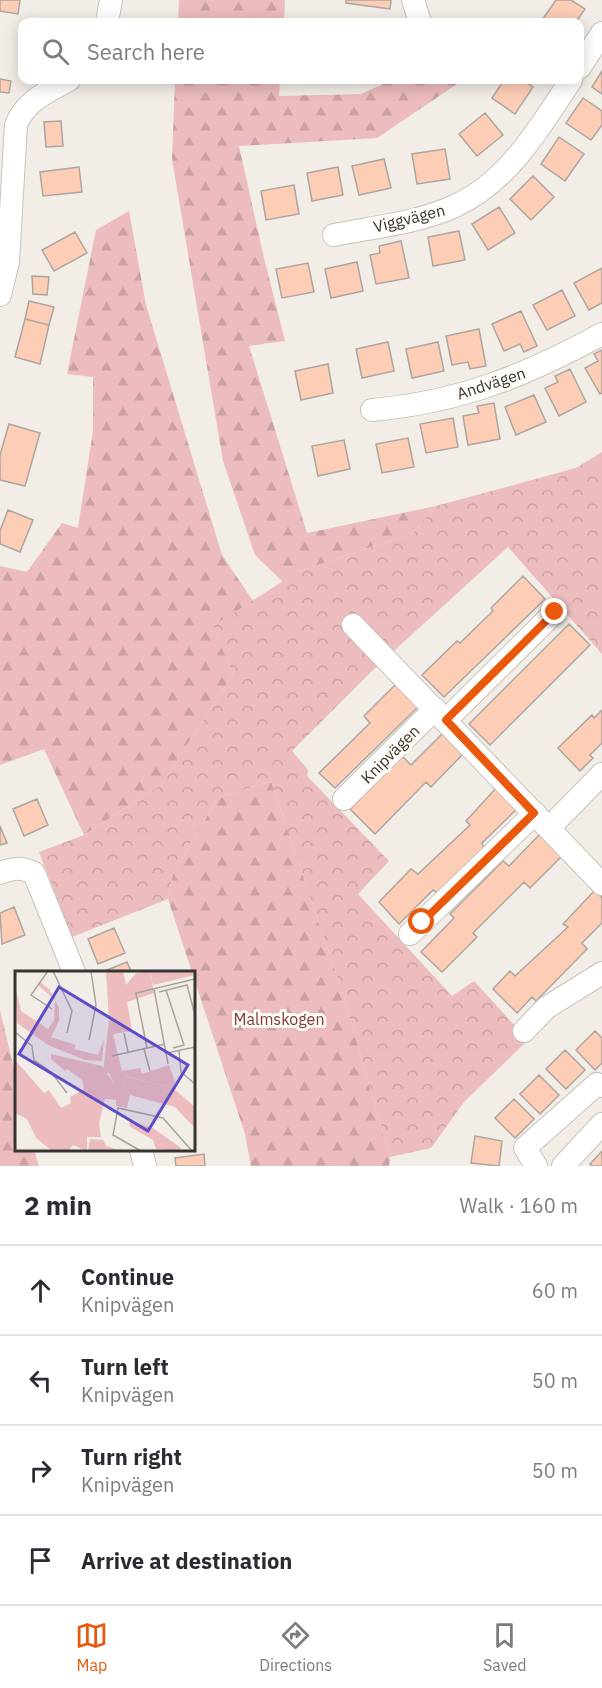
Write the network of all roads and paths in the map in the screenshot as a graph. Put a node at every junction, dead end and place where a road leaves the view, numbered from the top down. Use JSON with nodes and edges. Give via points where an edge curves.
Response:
{"nodes":[{"id":1,"x":111,"y":0,"type":"edge"},
{"id":2,"x":413,"y":0,"type":"edge"},
{"id":3,"x":108,"y":18,"type":"edge"},
{"id":4,"x":419,"y":18,"type":"edge"},
{"id":5,"x":602,"y":33,"type":"edge"},
{"id":6,"x":584,"y":60,"type":"edge"},
{"id":7,"x":62,"y":84,"type":"edge"},
{"id":8,"x":568,"y":84,"type":"edge"},
{"id":9,"x":334,"y":235,"type":"dead end"},
{"id":10,"x":0,"y":295,"type":"edge"},
{"id":11,"x":602,"y":334,"type":"edge"},
{"id":12,"x":372,"y":410,"type":"dead end"},
{"id":13,"x":555,"y":612,"type":"dead end"},
{"id":14,"x":353,"y":625,"type":"dead end"},
{"id":15,"x":441,"y":715,"type":"junction"},
{"id":16,"x":602,"y":774,"type":"edge"},
{"id":17,"x":344,"y":799,"type":"dead end"},
{"id":18,"x":542,"y":820,"type":"junction"},
{"id":19,"x":0,"y":873,"type":"edge"},
{"id":20,"x":602,"y":884,"type":"edge"},
{"id":21,"x":410,"y":934,"type":"dead end"},
{"id":22,"x":74,"y":971,"type":"edge"},
{"id":23,"x":601,"y":976,"type":"edge"},
{"id":24,"x":524,"y":1031,"type":"dead end"},
{"id":25,"x":602,"y":1086,"type":"edge"},
{"id":26,"x":602,"y":1124,"type":"edge"},
{"id":27,"x":141,"y":1151,"type":"edge"},
{"id":28,"x":145,"y":1166,"type":"edge"},
{"id":29,"x":536,"y":1166,"type":"edge"},
{"id":30,"x":563,"y":1166,"type":"edge"}],
"edges":[{"from":1,"to":3,"type":"street"},
{"from":2,"to":4,"type":"street"},
{"from":5,"to":6,"type":"street"},
{"from":7,"to":10,"type":"street","via":[[26,106],[16,125],[8,262]]},
{"from":8,"to":9,"type":"street","name":"Viggvägen","via":[[528,144],[475,194],[432,214]]},
{"from":11,"to":12,"type":"street","name":"Andvägen","via":[[483,389],[410,407]]},
{"from":13,"to":15,"type":"street","name":"Knipvägen"},
{"from":14,"to":15,"type":"street"},
{"from":15,"to":17,"type":"street","name":"Knipvägen"},
{"from":15,"to":18,"type":"street"},
{"from":16,"to":18,"type":"street"},
{"from":18,"to":20,"type":"street"},
{"from":18,"to":21,"type":"street"},
{"from":19,"to":22,"type":"street","via":[[13,868],[34,873]]},
{"from":23,"to":24,"type":"street","via":[[546,1008]]},
{"from":25,"to":29,"type":"street","via":[[597,1084],[525,1148]]},
{"from":26,"to":30,"type":"street"},
{"from":27,"to":28,"type":"street"}]}
